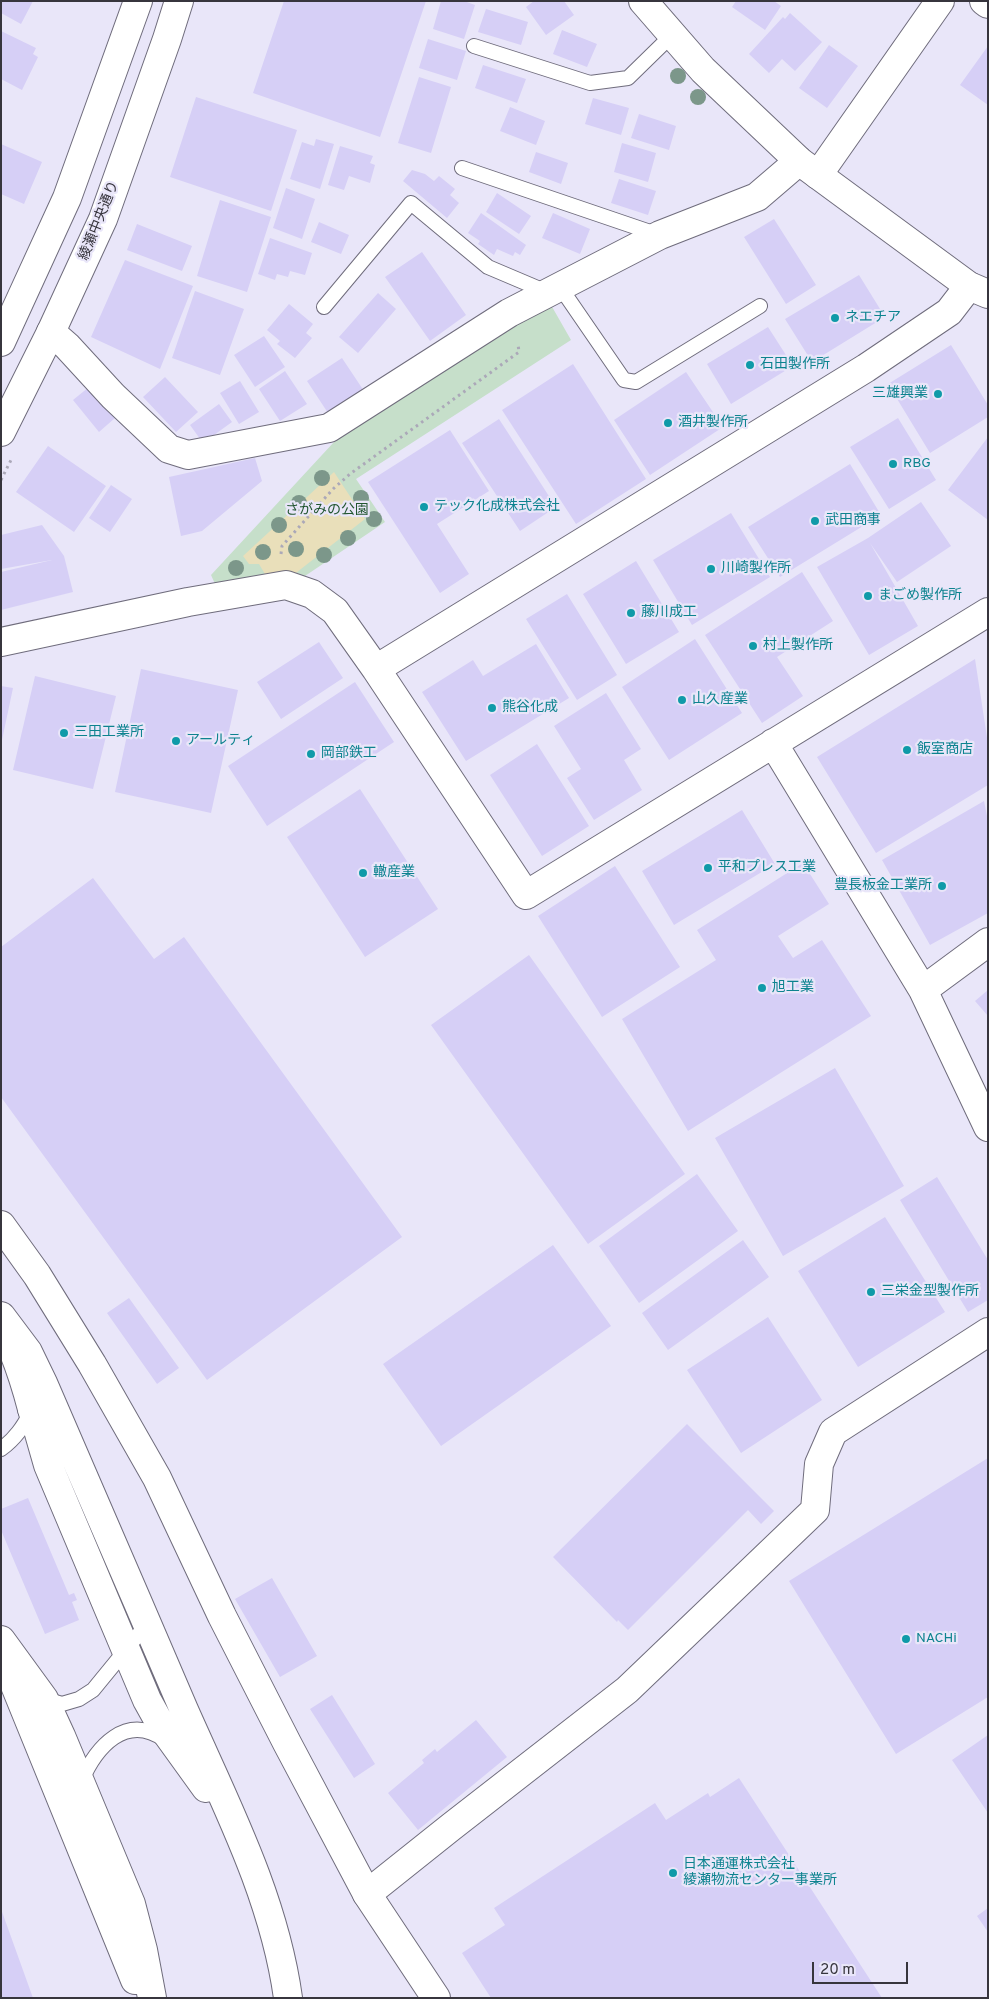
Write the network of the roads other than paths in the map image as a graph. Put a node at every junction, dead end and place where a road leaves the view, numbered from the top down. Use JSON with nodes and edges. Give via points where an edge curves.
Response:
{"nodes":[{"id":1,"x":138,"y":1,"type":"edge"},
{"id":2,"x":179,"y":1,"type":"edge"},
{"id":3,"x":644,"y":1,"type":"edge"},
{"id":4,"x":940,"y":1,"type":"edge"},
{"id":5,"x":984,"y":1,"type":"edge"},
{"id":6,"x":988,"y":4,"type":"edge"},
{"id":7,"x":672,"y":35,"type":"junction"},
{"id":8,"x":474,"y":46,"type":"dead end"},
{"id":9,"x":462,"y":168,"type":"dead end"},
{"id":10,"x":808,"y":168,"type":"junction"},
{"id":11,"x":660,"y":235,"type":"junction"},
{"id":12,"x":555,"y":289,"type":"junction"},
{"id":13,"x":978,"y":290,"type":"edge"},
{"id":14,"x":760,"y":306,"type":"dead end"},
{"id":15,"x":324,"y":308,"type":"dead end"},
{"id":16,"x":50,"y":332,"type":"junction"},
{"id":17,"x":1,"y":342,"type":"edge"},
{"id":18,"x":1,"y":432,"type":"edge"},
{"id":19,"x":987,"y":612,"type":"edge"},
{"id":20,"x":988,"y":618,"type":"edge"},
{"id":21,"x":1,"y":642,"type":"edge"},
{"id":22,"x":376,"y":668,"type":"junction"},
{"id":23,"x":773,"y":743,"type":"junction"},
{"id":24,"x":988,"y":942,"type":"edge"},
{"id":25,"x":923,"y":990,"type":"junction"},
{"id":26,"x":988,"y":1127,"type":"edge"},
{"id":27,"x":1,"y":1226,"type":"edge"},
{"id":28,"x":1,"y":1316,"type":"edge"},
{"id":29,"x":1,"y":1327,"type":"edge"},
{"id":30,"x":988,"y":1332,"type":"edge"},
{"id":31,"x":32,"y":1409,"type":"junction"},
{"id":32,"x":1,"y":1449,"type":"edge"},
{"id":33,"x":147,"y":1624,"type":"junction"},
{"id":34,"x":1,"y":1640,"type":"edge"},
{"id":35,"x":125,"y":1649,"type":"junction"},
{"id":36,"x":1,"y":1652,"type":"edge"},
{"id":37,"x":44,"y":1699,"type":"junction"},
{"id":38,"x":179,"y":1751,"type":"junction"},
{"id":39,"x":80,"y":1784,"type":"junction"},
{"id":40,"x":65,"y":1808,"type":"junction"},
{"id":41,"x":237,"y":1830,"type":"junction"},
{"id":42,"x":367,"y":1894,"type":"junction"},
{"id":43,"x":141,"y":1998,"type":"edge"},
{"id":44,"x":152,"y":1998,"type":"edge"},
{"id":45,"x":288,"y":1998,"type":"edge"},
{"id":46,"x":436,"y":1998,"type":"edge"}],
"edges":[{"from":1,"to":17,"type":"main road","via":[[67,198]]},
{"from":2,"to":16,"type":"main road","name":"綾瀬中央通り","via":[[103,219]]},
{"from":3,"to":7,"type":"main road"},
{"from":4,"to":10,"type":"main road"},
{"from":5,"to":6,"type":"main road"},
{"from":7,"to":8,"type":"lane","via":[[628,78],[590,83]]},
{"from":7,"to":10,"type":"main road","via":[[704,70]]},
{"from":9,"to":11,"type":"lane"},
{"from":10,"to":11,"type":"main road","via":[[758,197]]},
{"from":10,"to":13,"type":"main road"},
{"from":11,"to":12,"type":"main road"},
{"from":12,"to":14,"type":"lane","via":[[567,297],[624,380],[636,382]]},
{"from":12,"to":15,"type":"lane","via":[[488,267],[411,203]]},
{"from":12,"to":16,"type":"main road","via":[[509,313],[329,428],[188,455],[169,449],[113,396],[68,346]]},
{"from":13,"to":22,"type":"main road","via":[[866,368]]},
{"from":16,"to":18,"type":"main road","name":"綾瀬中央通り"},
{"from":19,"to":20,"type":"main road"},
{"from":19,"to":23,"type":"main road"},
{"from":21,"to":22,"type":"main road","via":[[188,602],[286,585],[312,594],[335,610]]},
{"from":22,"to":23,"type":"main road","via":[[526,895]]},
{"from":23,"to":25,"type":"main road"},
{"from":24,"to":25,"type":"main road"},
{"from":25,"to":26,"type":"main road"},
{"from":27,"to":42,"type":"main road","via":[[37,1276],[92,1364],[156,1478],[222,1616]]},
{"from":28,"to":33,"type":"main road","via":[[28,1352],[43,1383]]},
{"from":29,"to":31,"type":"main road","via":[[16,1356]]},
{"from":30,"to":42,"type":"main road","via":[[833,1432],[819,1464],[815,1510],[627,1690]]},
{"from":31,"to":32,"type":"lane","via":[[24,1426]]},
{"from":31,"to":35,"type":"main road","via":[[48,1465]]},
{"from":33,"to":35,"type":"lane"},
{"from":33,"to":41,"type":"main road"},
{"from":34,"to":37,"type":"main road"},
{"from":35,"to":37,"type":"lane","via":[[93,1690],[79,1699],[62,1704]]},
{"from":35,"to":38,"type":"main road","via":[[147,1700]]},
{"from":36,"to":40,"type":"main road"},
{"from":37,"to":39,"type":"main road"},
{"from":38,"to":39,"type":"lane","via":[[146,1731],[118,1734],[97,1753]]},
{"from":38,"to":41,"type":"main road"},
{"from":39,"to":40,"type":"lane"},
{"from":39,"to":44,"type":"main road","via":[[131,1904],[144,1950]]},
{"from":40,"to":43,"type":"main road"},
{"from":41,"to":45,"type":"main road","via":[[271,1921],[284,1968]]},
{"from":42,"to":46,"type":"main road"}]}
